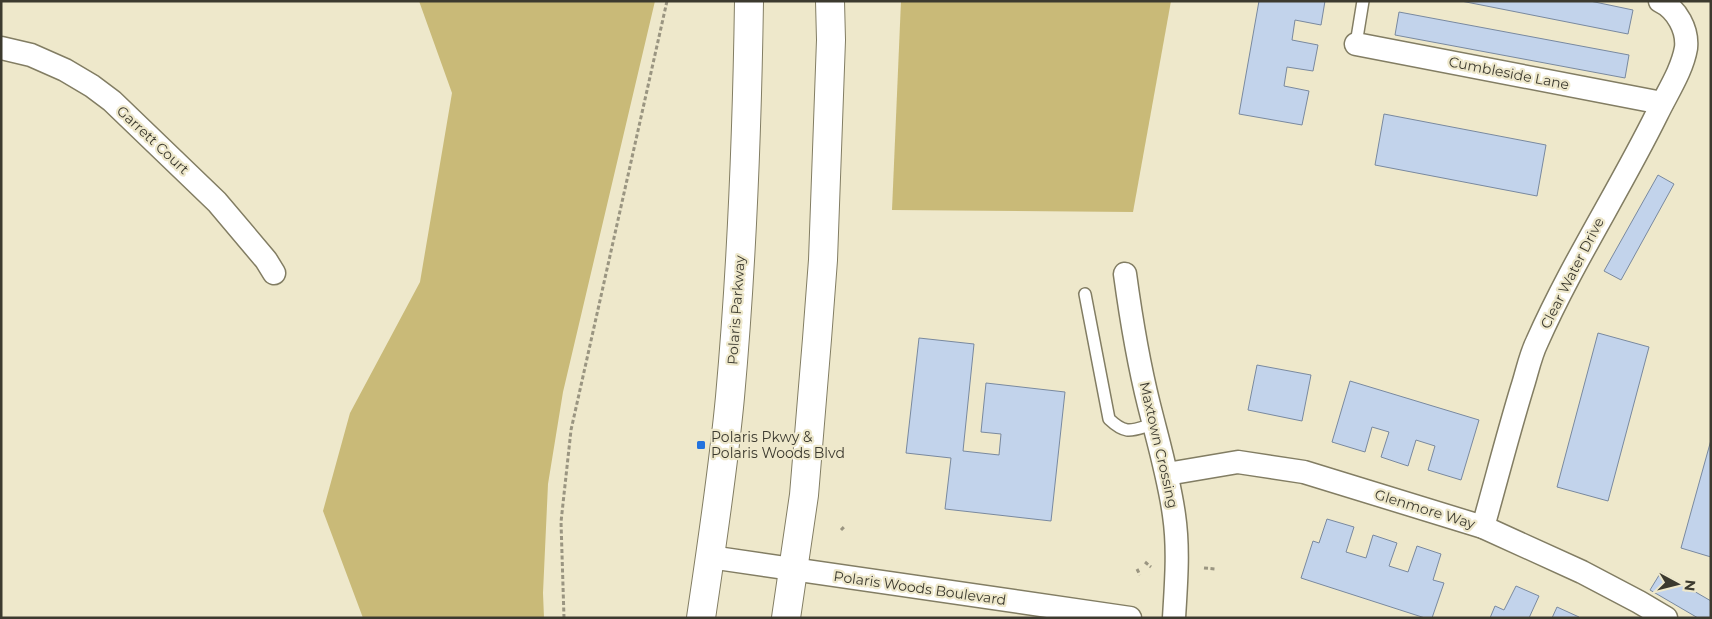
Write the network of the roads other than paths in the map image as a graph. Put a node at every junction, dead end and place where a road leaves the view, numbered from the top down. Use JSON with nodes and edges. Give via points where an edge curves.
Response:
{"nodes":[{"id":1,"x":749,"y":1,"type":"edge"},
{"id":2,"x":830,"y":1,"type":"edge"},
{"id":3,"x":1363,"y":1,"type":"edge"},
{"id":4,"x":1660,"y":1,"type":"edge"},
{"id":5,"x":1356,"y":44,"type":"joint"},
{"id":6,"x":1,"y":48,"type":"edge"},
{"id":7,"x":1662,"y":103,"type":"junction"},
{"id":8,"x":274,"y":273,"type":"dead end"},
{"id":9,"x":1126,"y":274,"type":"dead end"},
{"id":10,"x":1085,"y":294,"type":"dead end"},
{"id":11,"x":1154,"y":424,"type":"junction"},
{"id":12,"x":1167,"y":474,"type":"junction"},
{"id":13,"x":1483,"y":527,"type":"junction"},
{"id":14,"x":710,"y":557,"type":"junction"},
{"id":15,"x":793,"y":570,"type":"junction"},
{"id":16,"x":702,"y":618,"type":"edge"},
{"id":17,"x":786,"y":618,"type":"edge"},
{"id":18,"x":1130,"y":618,"type":"edge"},
{"id":19,"x":1174,"y":618,"type":"edge"},
{"id":20,"x":1666,"y":618,"type":"edge"}],
"edges":[{"from":1,"to":14,"type":"main road","name":"Polaris Parkway","via":[[738,302]]},
{"from":2,"to":15,"type":"main road","via":[[822,270],[804,495]]},
{"from":3,"to":5,"type":"lane"},
{"from":4,"to":7,"type":"street","name":"Clear Water Drive","via":[[1678,15],[1685,31],[1686,48]]},
{"from":5,"to":7,"type":"street","name":"Cumbleside Lane"},
{"from":6,"to":8,"type":"street","name":"Garrett Court","via":[[31,55],[65,70],[112,101],[217,202]]},
{"from":7,"to":13,"type":"street","name":"Clear Water Drive","via":[[1536,343]]},
{"from":9,"to":11,"type":"street","name":"Maxtown Crossing","via":[[1132,322]]},
{"from":10,"to":11,"type":"lane","via":[[1109,419],[1120,429],[1132,430]]},
{"from":11,"to":12,"type":"street","name":"Maxtown Crossing"},
{"from":12,"to":13,"type":"street","name":"Glenmore Way","via":[[1238,462],[1304,472]]},
{"from":12,"to":19,"type":"street","name":"Maxtown Crossing","via":[[1175,517]]},
{"from":13,"to":20,"type":"street","name":"Glenmore Way","via":[[1582,572]]},
{"from":14,"to":15,"type":"street","name":"Polaris Woods Boulevard"},
{"from":14,"to":16,"type":"main road","name":"Polaris Parkway"},
{"from":15,"to":17,"type":"main road"},
{"from":15,"to":18,"type":"street","name":"Polaris Woods Boulevard"}]}
